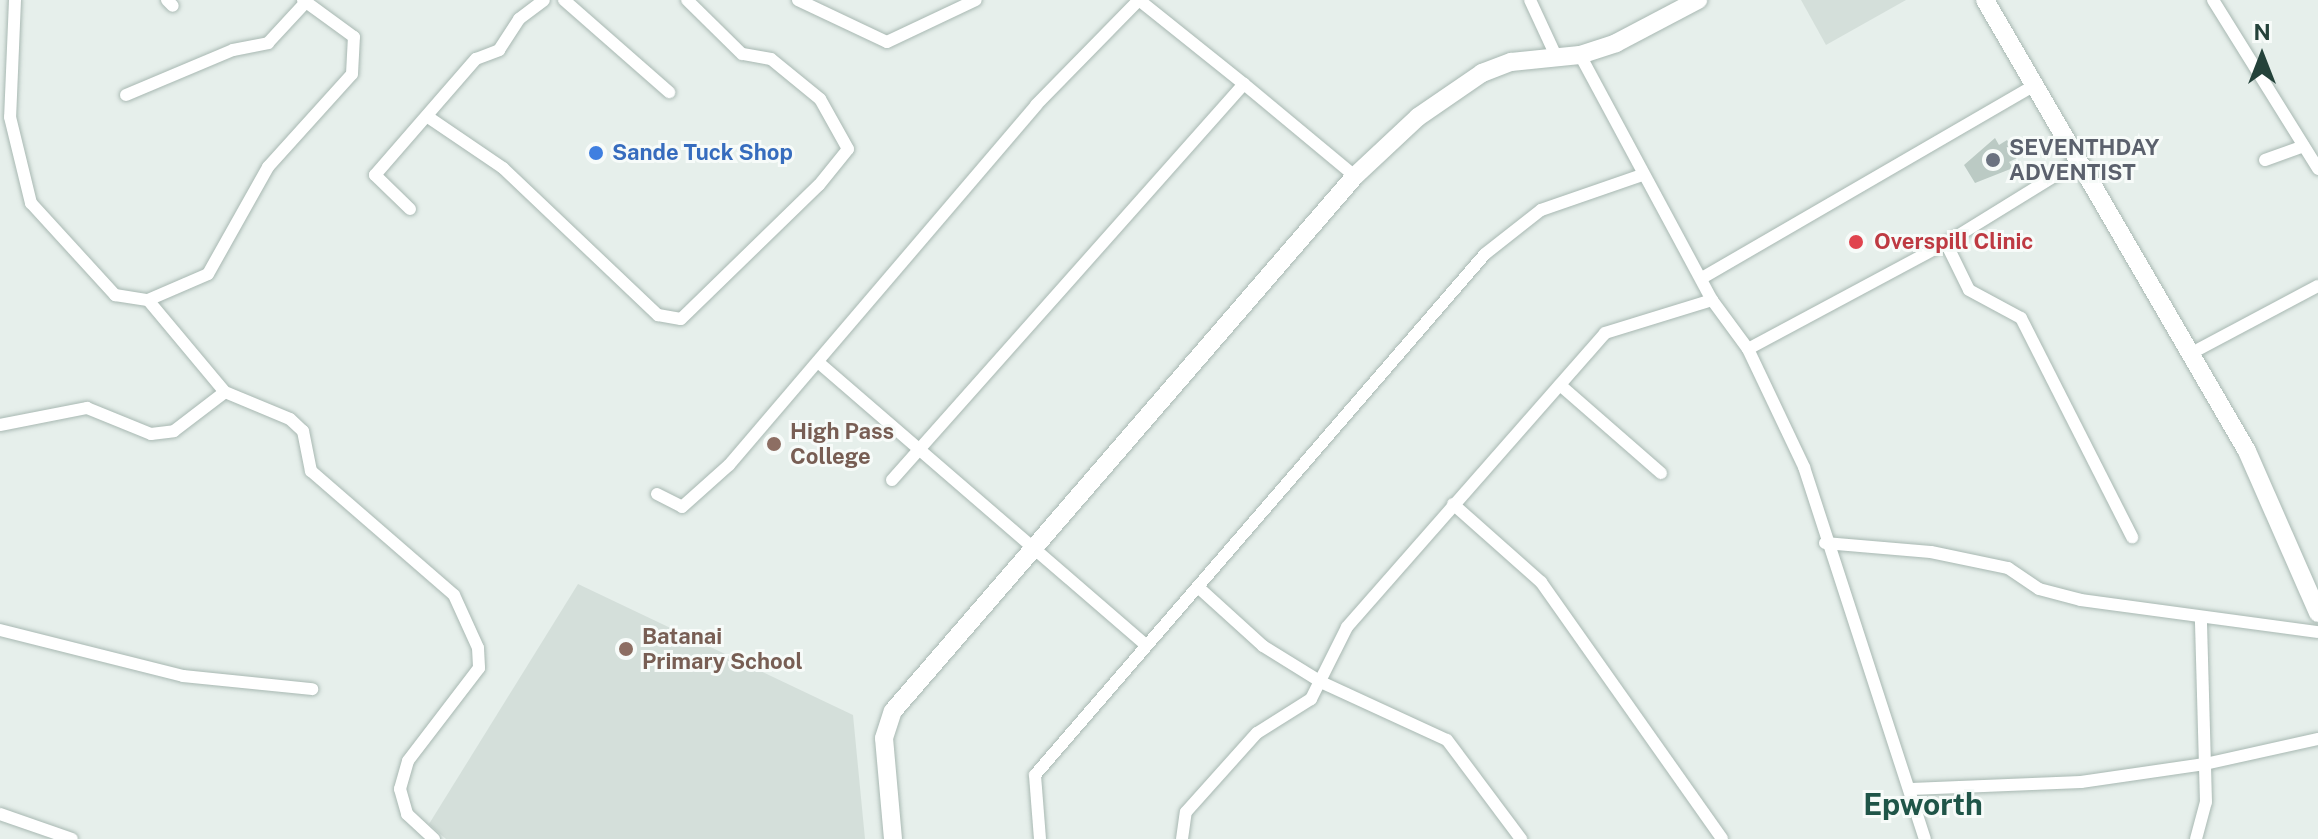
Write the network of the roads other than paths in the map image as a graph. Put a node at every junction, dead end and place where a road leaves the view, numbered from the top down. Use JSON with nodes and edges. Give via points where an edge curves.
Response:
{"nodes":[{"id":1,"x":15,"y":0,"type":"edge"},
{"id":2,"x":544,"y":0,"type":"edge"},
{"id":3,"x":564,"y":0,"type":"edge"},
{"id":4,"x":687,"y":0,"type":"edge"},
{"id":5,"x":798,"y":0,"type":"edge"},
{"id":6,"x":976,"y":0,"type":"edge"},
{"id":7,"x":1530,"y":0,"type":"edge"},
{"id":8,"x":1698,"y":0,"type":"edge"},
{"id":9,"x":1985,"y":0,"type":"edge"},
{"id":10,"x":2213,"y":0,"type":"edge"},
{"id":11,"x":305,"y":1,"type":"edge"},
{"id":12,"x":1580,"y":55,"type":"junction"},
{"id":13,"x":1556,"y":56,"type":"junction"},
{"id":14,"x":1244,"y":84,"type":"junction"},
{"id":15,"x":2035,"y":85,"type":"junction"},
{"id":16,"x":669,"y":92,"type":"dead end"},
{"id":17,"x":126,"y":95,"type":"dead end"},
{"id":18,"x":428,"y":117,"type":"junction"},
{"id":19,"x":2304,"y":146,"type":"junction"},
{"id":20,"x":2265,"y":160,"type":"dead end"},
{"id":21,"x":2079,"y":161,"type":"junction"},
{"id":22,"x":2318,"y":169,"type":"edge"},
{"id":23,"x":1642,"y":175,"type":"junction"},
{"id":24,"x":1355,"y":176,"type":"junction"},
{"id":25,"x":410,"y":209,"type":"dead end"},
{"id":26,"x":1946,"y":243,"type":"junction"},
{"id":27,"x":1702,"y":278,"type":"junction"},
{"id":28,"x":2318,"y":286,"type":"edge"},
{"id":29,"x":148,"y":300,"type":"junction"},
{"id":30,"x":1712,"y":300,"type":"junction"},
{"id":31,"x":1748,"y":349,"type":"junction"},
{"id":32,"x":2188,"y":355,"type":"junction"},
{"id":33,"x":818,"y":362,"type":"junction"},
{"id":34,"x":1560,"y":385,"type":"junction"},
{"id":35,"x":225,"y":392,"type":"junction"},
{"id":36,"x":0,"y":425,"type":"edge"},
{"id":37,"x":921,"y":448,"type":"junction"},
{"id":38,"x":1661,"y":473,"type":"dead end"},
{"id":39,"x":892,"y":480,"type":"dead end"},
{"id":40,"x":657,"y":494,"type":"dead end"},
{"id":41,"x":1453,"y":504,"type":"junction"},
{"id":42,"x":2132,"y":537,"type":"dead end"},
{"id":43,"x":1825,"y":543,"type":"junction"},
{"id":44,"x":1031,"y":548,"type":"junction"},
{"id":45,"x":1198,"y":587,"type":"junction"},
{"id":46,"x":2318,"y":613,"type":"edge"},
{"id":47,"x":2201,"y":620,"type":"junction"},
{"id":48,"x":0,"y":630,"type":"edge"},
{"id":49,"x":2318,"y":632,"type":"edge"},
{"id":50,"x":1144,"y":643,"type":"junction"},
{"id":51,"x":1323,"y":683,"type":"junction"},
{"id":52,"x":312,"y":689,"type":"dead end"},
{"id":53,"x":2318,"y":739,"type":"edge"},
{"id":54,"x":2205,"y":764,"type":"junction"},
{"id":55,"x":1911,"y":789,"type":"junction"},
{"id":56,"x":0,"y":814,"type":"edge"},
{"id":57,"x":72,"y":839,"type":"edge"},
{"id":58,"x":434,"y":839,"type":"edge"},
{"id":59,"x":893,"y":839,"type":"edge"},
{"id":60,"x":1040,"y":839,"type":"edge"},
{"id":61,"x":1182,"y":839,"type":"edge"},
{"id":62,"x":1521,"y":839,"type":"edge"},
{"id":63,"x":1722,"y":839,"type":"edge"},
{"id":64,"x":1925,"y":839,"type":"edge"},
{"id":65,"x":2196,"y":839,"type":"edge"}],
"edges":[{"from":1,"to":29,"type":"street","via":[[10,117],[31,203],[115,295]]},
{"from":2,"to":18,"type":"street","via":[[519,19],[499,50],[476,59]]},
{"from":3,"to":16,"type":"street"},
{"from":4,"to":18,"type":"street","via":[[742,54],[771,59],[820,99],[848,149],[819,185],[681,319],[658,315],[503,168]]},
{"from":5,"to":6,"type":"street","via":[[887,42]]},
{"from":7,"to":13,"type":"street"},
{"from":8,"to":12,"type":"street"},
{"from":9,"to":15,"type":"street"},
{"from":10,"to":19,"type":"street"},
{"from":11,"to":17,"type":"street","via":[[268,43],[233,50]]},
{"from":11,"to":29,"type":"street","via":[[354,37],[352,74],[268,167],[208,274]]},
{"from":12,"to":13,"type":"street"},
{"from":12,"to":23,"type":"street"},
{"from":13,"to":24,"type":"street","via":[[1482,73],[1418,117]]},
{"from":14,"to":24,"type":"street"},
{"from":14,"to":33,"type":"street","via":[[1139,0],[1036,105]]},
{"from":14,"to":37,"type":"street"},
{"from":15,"to":21,"type":"street"},
{"from":15,"to":27,"type":"street"},
{"from":18,"to":25,"type":"street","via":[[375,175]]},
{"from":19,"to":20,"type":"street"},
{"from":19,"to":22,"type":"street"},
{"from":21,"to":26,"type":"street"},
{"from":21,"to":32,"type":"street"},
{"from":23,"to":27,"type":"street"},
{"from":23,"to":45,"type":"street","via":[[1541,210],[1485,254]]},
{"from":24,"to":44,"type":"street"},
{"from":26,"to":31,"type":"street"},
{"from":26,"to":42,"type":"street","via":[[1969,290],[2021,318]]},
{"from":27,"to":30,"type":"street"},
{"from":28,"to":32,"type":"street"},
{"from":29,"to":35,"type":"street"},
{"from":30,"to":31,"type":"street"},
{"from":30,"to":34,"type":"street","via":[[1605,333]]},
{"from":31,"to":43,"type":"street","via":[[1804,467]]},
{"from":32,"to":46,"type":"street","via":[[2247,451]]},
{"from":33,"to":37,"type":"street"},
{"from":33,"to":40,"type":"street","via":[[729,465],[682,507]]},
{"from":34,"to":38,"type":"street"},
{"from":34,"to":41,"type":"street"},
{"from":35,"to":36,"type":"street","via":[[162,433],[151,434],[87,408]]},
{"from":35,"to":58,"type":"street","via":[[290,419],[303,431],[311,471],[454,595],[478,648],[479,668],[408,761],[400,789],[407,814]]},
{"from":37,"to":39,"type":"street"},
{"from":37,"to":44,"type":"street"},
{"from":41,"to":51,"type":"street","via":[[1347,627]]},
{"from":41,"to":63,"type":"street","via":[[1541,582]]},
{"from":43,"to":47,"type":"street","via":[[1931,552],[2008,568],[2039,589],[2081,600]]},
{"from":43,"to":55,"type":"street"},
{"from":44,"to":50,"type":"street"},
{"from":44,"to":59,"type":"street","via":[[888,720],[884,738]]},
{"from":45,"to":50,"type":"street"},
{"from":45,"to":51,"type":"street","via":[[1263,646]]},
{"from":47,"to":49,"type":"street"},
{"from":47,"to":54,"type":"street"},
{"from":48,"to":52,"type":"street","via":[[183,676]]},
{"from":50,"to":60,"type":"street","via":[[1035,775]]},
{"from":51,"to":61,"type":"street","via":[[1311,699],[1247,744],[1186,812]]},
{"from":51,"to":62,"type":"street","via":[[1447,740]]},
{"from":53,"to":54,"type":"street"},
{"from":54,"to":55,"type":"street","via":[[2081,782]]},
{"from":54,"to":65,"type":"street","via":[[2206,802]]},
{"from":55,"to":64,"type":"street"},
{"from":56,"to":57,"type":"street"}]}
